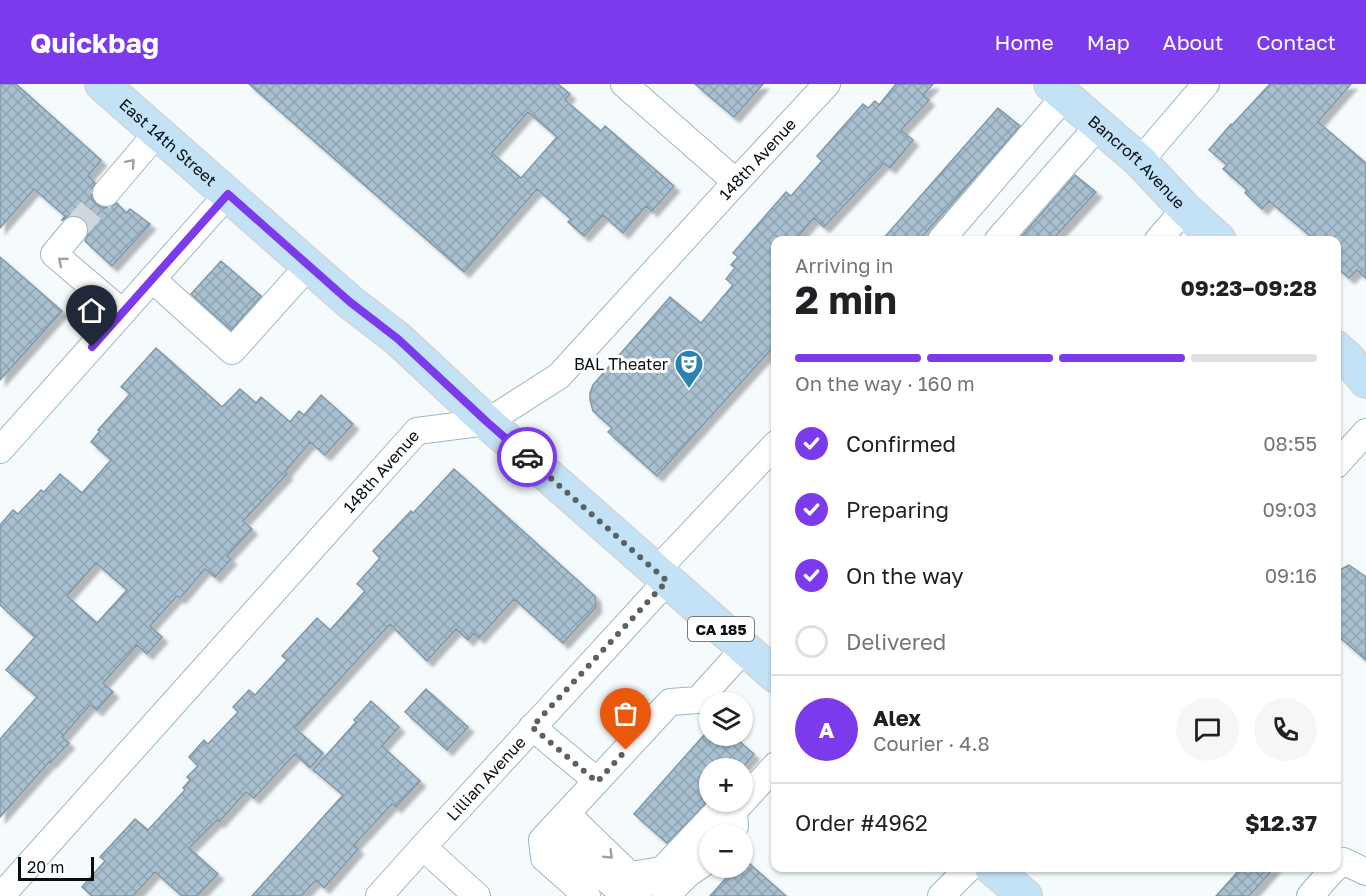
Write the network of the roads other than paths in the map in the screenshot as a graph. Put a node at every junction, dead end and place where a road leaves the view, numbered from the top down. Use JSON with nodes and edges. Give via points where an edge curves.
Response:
{"nodes":[{"id":1,"x":102,"y":84,"type":"edge"},
{"id":2,"x":624,"y":84,"type":"edge"},
{"id":3,"x":827,"y":84,"type":"edge"},
{"id":4,"x":1206,"y":84,"type":"edge"},
{"id":5,"x":1058,"y":90,"type":"edge"},
{"id":6,"x":1099,"y":125,"type":"junction"},
{"id":7,"x":158,"y":133,"type":"junction"},
{"id":8,"x":1140,"y":161,"type":"junction"},
{"id":9,"x":736,"y":182,"type":"junction"},
{"id":10,"x":106,"y":193,"type":"tunnel mouth"},
{"id":11,"x":228,"y":194,"type":"junction"},
{"id":12,"x":1185,"y":209,"type":"junction"},
{"id":13,"x":74,"y":230,"type":"tunnel mouth"},
{"id":14,"x":943,"y":236,"type":"edge"},
{"id":15,"x":1002,"y":236,"type":"edge"},
{"id":16,"x":1161,"y":236,"type":"edge"},
{"id":17,"x":1215,"y":236,"type":"edge"},
{"id":18,"x":309,"y":265,"type":"junction"},
{"id":19,"x":152,"y":279,"type":"junction"},
{"id":20,"x":122,"y":312,"type":"junction"},
{"id":21,"x":1341,"y":352,"type":"edge"},
{"id":22,"x":1366,"y":381,"type":"edge"},
{"id":23,"x":487,"y":422,"type":"junction"},
{"id":24,"x":1366,"y":432,"type":"edge"},
{"id":25,"x":0,"y":450,"type":"edge"},
{"id":26,"x":771,"y":450,"type":"edge"},
{"id":27,"x":1341,"y":460,"type":"edge"},
{"id":28,"x":661,"y":576,"type":"junction"},
{"id":29,"x":744,"y":649,"type":"junction"},
{"id":30,"x":771,"y":672,"type":"edge"},
{"id":31,"x":532,"y":727,"type":"junction"},
{"id":32,"x":771,"y":771,"type":"edge"},
{"id":33,"x":597,"y":782,"type":"junction"},
{"id":34,"x":731,"y":822,"type":"edge"},
{"id":35,"x":558,"y":823,"type":"junction"},
{"id":36,"x":423,"y":847,"type":"junction"},
{"id":37,"x":1341,"y":863,"type":"edge"},
{"id":38,"x":699,"y":867,"type":"edge"},
{"id":39,"x":964,"y":872,"type":"edge"},
{"id":40,"x":998,"y":872,"type":"edge"},
{"id":41,"x":1331,"y":872,"type":"edge"},
{"id":42,"x":1366,"y":872,"type":"edge"},
{"id":43,"x":9,"y":888,"type":"edge"},
{"id":44,"x":379,"y":896,"type":"edge"},
{"id":45,"x":477,"y":896,"type":"edge"},
{"id":46,"x":587,"y":896,"type":"edge"},
{"id":47,"x":666,"y":896,"type":"edge"},
{"id":48,"x":941,"y":896,"type":"edge"},
{"id":49,"x":1025,"y":896,"type":"edge"},
{"id":50,"x":1310,"y":896,"type":"edge"}],
"edges":[{"from":1,"to":7,"type":"main road","name":"East 14th Street","number":"CA 185"},
{"from":2,"to":9,"type":"street"},
{"from":3,"to":9,"type":"street","name":"148th Avenue"},
{"from":4,"to":8,"type":"street"},
{"from":5,"to":6,"type":"main road","name":"Bancroft Avenue"},
{"from":5,"to":14,"type":"street"},
{"from":6,"to":8,"type":"main road","name":"Bancroft Avenue"},
{"from":6,"to":15,"type":"street"},
{"from":10,"to":7,"type":"street","one_way":true},
{"from":7,"to":11,"type":"main road","name":"East 14th Street","number":"CA 185"},
{"from":8,"to":12,"type":"main road","name":"Bancroft Avenue"},
{"from":9,"to":23,"type":"street","name":"148th Avenue","via":[[560,376]]},
{"from":11,"to":18,"type":"main road","name":"East 14th Street","number":"CA 185"},
{"from":11,"to":19,"type":"street"},
{"from":12,"to":16,"type":"street"},
{"from":12,"to":17,"type":"main road","name":"Bancroft Avenue"},
{"from":20,"to":13,"type":"street","one_way":true,"via":[[54,254]]},
{"from":18,"to":19,"type":"street","via":[[232,351]]},
{"from":18,"to":23,"type":"main road","name":"East 14th Street","number":"CA 185","via":[[398,339]]},
{"from":19,"to":20,"type":"street"},
{"from":20,"to":25,"type":"street"},
{"from":21,"to":22,"type":"main road"},
{"from":23,"to":28,"type":"main road","name":"East 14th Street","number":"CA 185"},
{"from":23,"to":43,"type":"street","name":"148th Avenue","via":[[417,431]]},
{"from":24,"to":27,"type":"street"},
{"from":26,"to":28,"type":"street","name":"Lillian Avenue"},
{"from":28,"to":29,"type":"main road","name":"East 14th Street","number":"CA 185"},
{"from":28,"to":31,"type":"street","name":"Lillian Avenue"},
{"from":29,"to":30,"type":"main road","name":"East 14th Street","number":"CA 185"},
{"from":29,"to":33,"type":"street","via":[[698,700],[670,702]]},
{"from":31,"to":33,"type":"street"},
{"from":31,"to":36,"type":"street","name":"Lillian Avenue"},
{"from":32,"to":34,"type":"street"},
{"from":33,"to":35,"type":"street"},
{"from":35,"to":34,"type":"street","one_way":true,"via":[[630,875],[662,870],[718,811]]},
{"from":35,"to":46,"type":"street","via":[[542,840],[544,858]]},
{"from":36,"to":44,"type":"street","name":"Lillian Avenue"},
{"from":36,"to":45,"type":"street"},
{"from":37,"to":42,"type":"street"},
{"from":38,"to":47,"type":"street"},
{"from":39,"to":48,"type":"street"},
{"from":40,"to":49,"type":"main road"},
{"from":41,"to":50,"type":"street"}]}
